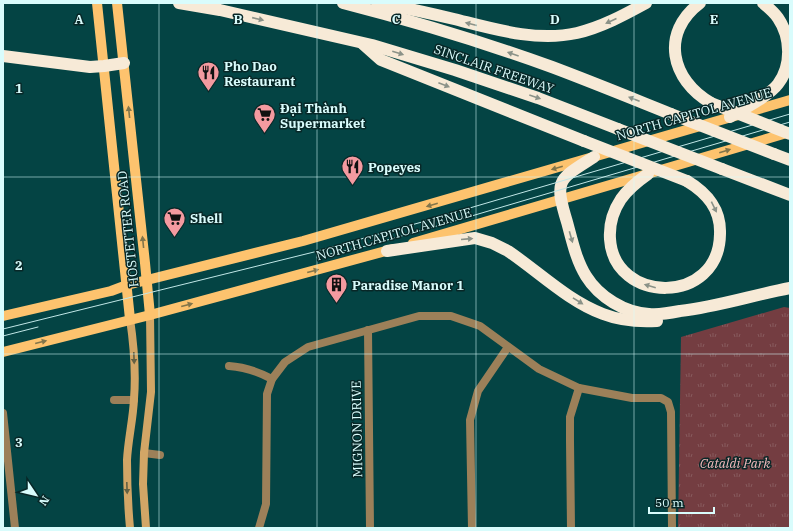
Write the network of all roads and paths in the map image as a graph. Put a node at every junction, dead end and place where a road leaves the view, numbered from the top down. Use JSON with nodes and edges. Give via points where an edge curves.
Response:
{"nodes":[{"id":1,"x":97,"y":3,"type":"edge"},
{"id":2,"x":118,"y":3,"type":"edge"},
{"id":3,"x":179,"y":3,"type":"edge"},
{"id":4,"x":343,"y":3,"type":"edge"},
{"id":5,"x":377,"y":3,"type":"edge"},
{"id":6,"x":646,"y":3,"type":"edge"},
{"id":7,"x":700,"y":3,"type":"edge"},
{"id":8,"x":763,"y":3,"type":"edge"},
{"id":9,"x":360,"y":42,"type":"junction"},
{"id":10,"x":3,"y":56,"type":"edge"},
{"id":11,"x":124,"y":63,"type":"junction"},
{"id":12,"x":104,"y":66,"type":"junction"},
{"id":13,"x":790,"y":100,"type":"edge"},
{"id":14,"x":730,"y":117,"type":"junction"},
{"id":15,"x":790,"y":133,"type":"edge"},
{"id":16,"x":594,"y":158,"type":"junction"},
{"id":17,"x":790,"y":160,"type":"edge"},
{"id":18,"x":648,"y":174,"type":"junction"},
{"id":19,"x":790,"y":196,"type":"edge"},
{"id":20,"x":560,"y":200,"type":"junction"},
{"id":21,"x":386,"y":251,"type":"junction"},
{"id":22,"x":147,"y":280,"type":"junction"},
{"id":23,"x":127,"y":285,"type":"junction"},
{"id":24,"x":790,"y":288,"type":"edge"},
{"id":25,"x":699,"y":309,"type":"junction"},
{"id":26,"x":150,"y":315,"type":"junction"},
{"id":27,"x":3,"y":316,"type":"edge"},
{"id":28,"x":130,"y":320,"type":"junction"},
{"id":29,"x":368,"y":330,"type":"junction"},
{"id":30,"x":508,"y":347,"type":"junction"},
{"id":31,"x":3,"y":352,"type":"edge"},
{"id":32,"x":229,"y":366,"type":"dead end"},
{"id":33,"x":272,"y":379,"type":"junction"},
{"id":34,"x":579,"y":388,"type":"junction"},
{"id":35,"x":114,"y":400,"type":"dead end"},
{"id":36,"x":134,"y":400,"type":"junction"},
{"id":37,"x":3,"y":412,"type":"edge"},
{"id":38,"x":144,"y":453,"type":"junction"},
{"id":39,"x":160,"y":455,"type":"dead end"},
{"id":40,"x":15,"y":528,"type":"edge"},
{"id":41,"x":130,"y":528,"type":"edge"},
{"id":42,"x":146,"y":528,"type":"edge"},
{"id":43,"x":259,"y":528,"type":"edge"},
{"id":44,"x":370,"y":528,"type":"edge"},
{"id":45,"x":472,"y":528,"type":"edge"},
{"id":46,"x":571,"y":528,"type":"edge"},
{"id":47,"x":672,"y":528,"type":"edge"}],
"edges":[{"from":1,"to":12,"type":"main road","name":"HOSTETTER ROAD"},
{"from":2,"to":11,"type":"main road","name":"HOSTETTER ROAD"},
{"from":3,"to":9,"type":"highway","name":"SINCLAIR FREEWAY","one_way":true},
{"from":17,"to":4,"type":"highway","name":"SINCLAIR FREEWAY","one_way":true,"bridge":true,"via":[[551,67],[388,14]]},
{"from":6,"to":5,"type":"highway","one_way":true,"via":[[590,29],[551,36],[511,33]]},
{"from":7,"to":15,"type":"highway","bridge":true,"via":[[680,25],[676,41],[675,57],[688,85],[711,103]]},
{"from":8,"to":14,"type":"highway","via":[[778,18],[787,37],[788,56],[784,75],[770,92]]},
{"from":9,"to":18,"type":"highway","one_way":true,"bridge":true,"via":[[381,60],[687,181],[704,193],[716,210],[720,244],[716,256],[704,273],[683,286],[660,288],[641,283],[624,270],[613,253],[610,231],[615,209],[629,189]]},
{"from":9,"to":19,"type":"highway","name":"SINCLAIR FREEWAY","one_way":true,"bridge":true,"via":[[538,98]]},
{"from":10,"to":12,"type":"highway","via":[[90,67]]},
{"from":11,"to":12,"type":"highway"},
{"from":22,"to":11,"type":"main road","name":"HOSTETTER ROAD","one_way":true},
{"from":12,"to":23,"type":"main road","name":"HOSTETTER ROAD"},
{"from":13,"to":14,"type":"main road","name":"NORTH CAPITOL AVENUE"},
{"from":14,"to":16,"type":"main road","name":"NORTH CAPITOL AVENUE"},
{"from":18,"to":15,"type":"main road","name":"NORTH CAPITOL AVENUE","one_way":true},
{"from":16,"to":20,"type":"highway","via":[[564,178],[560,187]]},
{"from":16,"to":22,"type":"main road","name":"NORTH CAPITOL AVENUE","one_way":true,"via":[[303,242]]},
{"from":18,"to":20,"type":"main road","name":"NORTH CAPITOL AVENUE"},
{"from":20,"to":21,"type":"main road","name":"NORTH CAPITOL AVENUE"},
{"from":20,"to":25,"type":"highway","one_way":true,"via":[[582,268],[601,294],[628,309],[649,314]]},
{"from":21,"to":25,"type":"highway","one_way":true,"via":[[466,238],[482,240],[504,249],[582,304],[603,314],[637,322],[662,321]]},
{"from":26,"to":21,"type":"main road","name":"NORTH CAPITOL AVENUE","one_way":true},
{"from":22,"to":23,"type":"main road","name":"NORTH CAPITOL AVENUE"},
{"from":22,"to":26,"type":"main road","name":"HOSTETTER ROAD"},
{"from":23,"to":27,"type":"main road","name":"NORTH CAPITOL AVENUE"},
{"from":23,"to":28,"type":"main road","name":"HOSTETTER ROAD"},
{"from":24,"to":25,"type":"highway"},
{"from":26,"to":28,"type":"main road","name":"NORTH CAPITOL AVENUE"},
{"from":26,"to":38,"type":"main road","name":"HOSTETTER ROAD","via":[[151,392]]},
{"from":31,"to":28,"type":"main road","name":"NORTH CAPITOL AVENUE","one_way":true},
{"from":28,"to":36,"type":"main road","name":"HOSTETTER ROAD","one_way":true,"via":[[133,339]]},
{"from":29,"to":30,"type":"street","via":[[419,316],[451,316],[480,326]]},
{"from":29,"to":33,"type":"street","via":[[308,348],[285,362]]},
{"from":29,"to":44,"type":"street","name":"MIGNON DRIVE"},
{"from":30,"to":34,"type":"street","via":[[539,369]]},
{"from":30,"to":45,"type":"street","via":[[478,391],[470,420]]},
{"from":32,"to":33,"type":"street","via":[[252,369]]},
{"from":33,"to":43,"type":"street","via":[[267,400],[266,504]]},
{"from":34,"to":46,"type":"street","via":[[570,417]]},
{"from":34,"to":47,"type":"street","via":[[632,398],[661,398],[668,402],[671,412]]},
{"from":35,"to":36,"type":"street"},
{"from":36,"to":41,"type":"main road","name":"HOSTETTER ROAD","one_way":true,"via":[[127,460]]},
{"from":37,"to":40,"type":"street"},
{"from":38,"to":39,"type":"street"},
{"from":38,"to":42,"type":"main road","name":"HOSTETTER ROAD","via":[[142,484]]}]}
